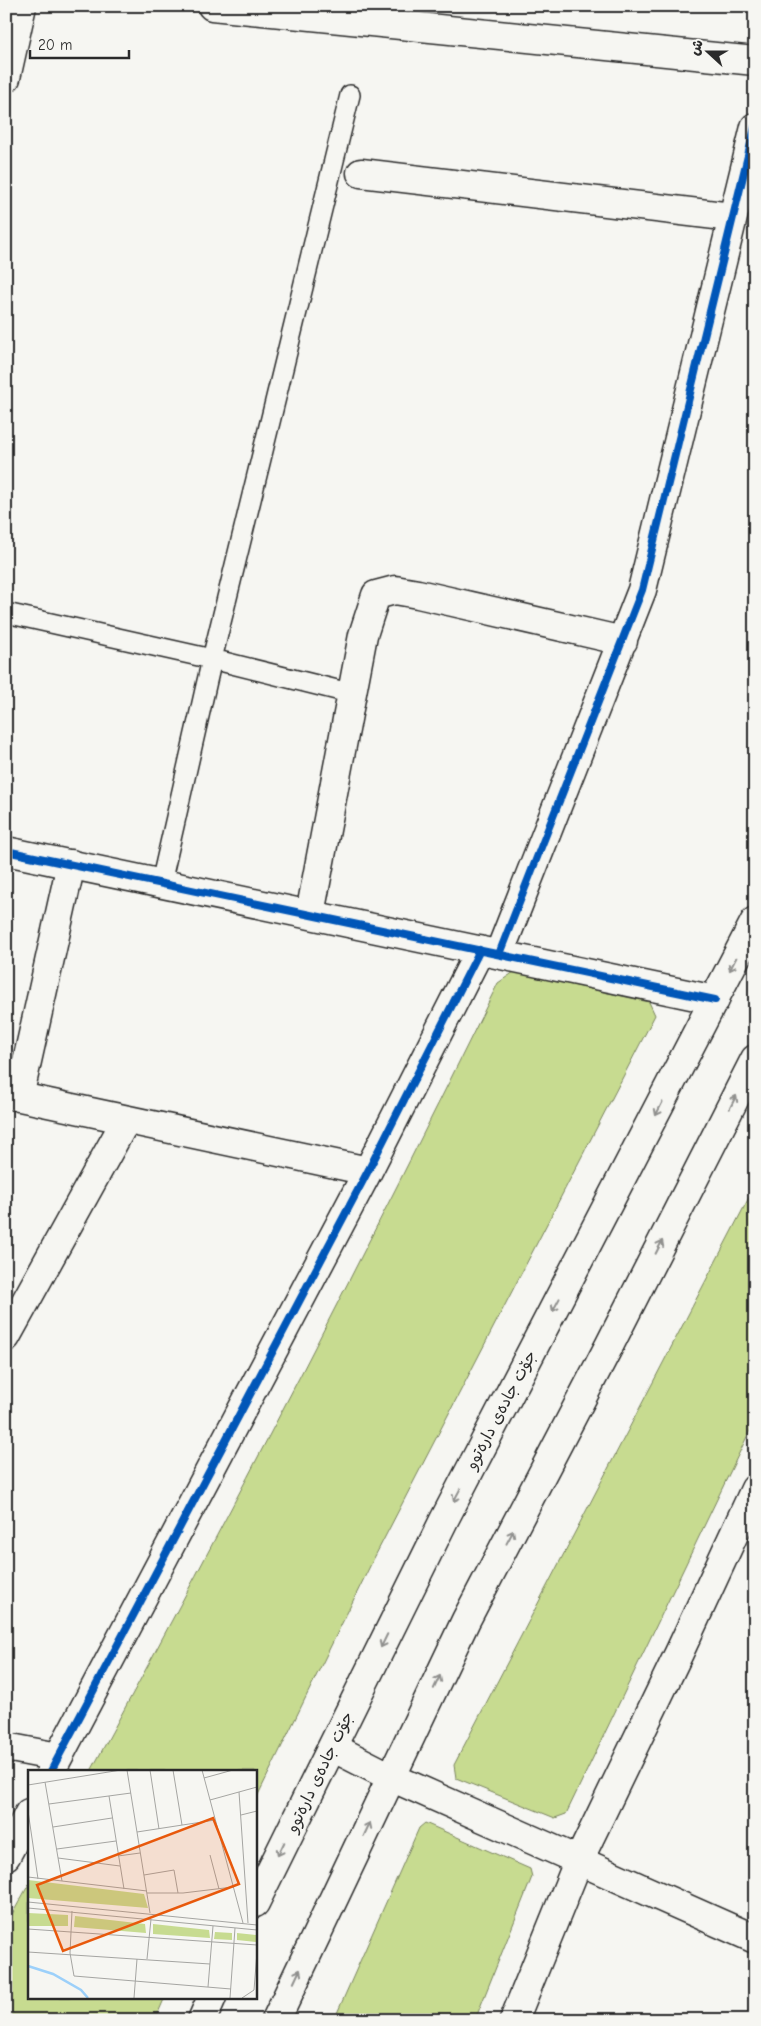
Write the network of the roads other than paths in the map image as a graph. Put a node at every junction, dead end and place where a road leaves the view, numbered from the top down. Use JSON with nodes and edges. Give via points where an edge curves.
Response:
{"nodes":[{"id":1,"x":22,"y":6,"type":"edge"},
{"id":2,"x":212,"y":6,"type":"edge"},
{"id":3,"x":755,"y":61,"type":"edge"},
{"id":4,"x":6,"y":78,"type":"edge"},
{"id":5,"x":350,"y":95,"type":"dead end"},
{"id":6,"x":755,"y":127,"type":"edge"},
{"id":7,"x":361,"y":174,"type":"dead end"},
{"id":8,"x":732,"y":217,"type":"junction"},
{"id":9,"x":6,"y":613,"type":"edge"},
{"id":10,"x":623,"y":641,"type":"junction"},
{"id":11,"x":212,"y":659,"type":"junction"},
{"id":12,"x":352,"y":694,"type":"junction"},
{"id":13,"x":6,"y":851,"type":"edge"},
{"id":14,"x":71,"y":864,"type":"junction"},
{"id":15,"x":161,"y":883,"type":"junction"},
{"id":16,"x":310,"y":914,"type":"junction"},
{"id":17,"x":755,"y":921,"type":"edge"},
{"id":18,"x":489,"y":952,"type":"junction"},
{"id":19,"x":715,"y":1000,"type":"junction"},
{"id":20,"x":755,"y":1059,"type":"edge"},
{"id":21,"x":13,"y":1096,"type":"edge"},
{"id":22,"x":126,"y":1120,"type":"junction"},
{"id":23,"x":368,"y":1171,"type":"junction"},
{"id":24,"x":6,"y":1337,"type":"edge"},
{"id":25,"x":755,"y":1489,"type":"edge"},
{"id":26,"x":6,"y":1747,"type":"edge"},
{"id":27,"x":332,"y":1747,"type":"junction"},
{"id":28,"x":54,"y":1764,"type":"edge"},
{"id":29,"x":391,"y":1777,"type":"junction"},
{"id":30,"x":28,"y":1815,"type":"edge"},
{"id":31,"x":6,"y":1856,"type":"edge"},
{"id":32,"x":578,"y":1862,"type":"junction"},
{"id":33,"x":256,"y":1901,"type":"edge"},
{"id":34,"x":755,"y":1939,"type":"edge"},
{"id":35,"x":212,"y":1998,"type":"edge"},
{"id":36,"x":202,"y":2020,"type":"edge"},
{"id":37,"x":276,"y":2020,"type":"edge"},
{"id":38,"x":514,"y":2020,"type":"edge"}],
"edges":[{"from":1,"to":4,"type":"street"},
{"from":2,"to":3,"type":"street"},
{"from":5,"to":11,"type":"lane"},
{"from":6,"to":8,"type":"street"},
{"from":7,"to":8,"type":"street"},
{"from":8,"to":10,"type":"street","via":[[642,590]]},
{"from":9,"to":11,"type":"lane"},
{"from":10,"to":12,"type":"street","via":[[395,590],[376,595],[369,613]]},
{"from":10,"to":18,"type":"street"},
{"from":11,"to":12,"type":"lane"},
{"from":11,"to":15,"type":"lane"},
{"from":12,"to":16,"type":"street"},
{"from":13,"to":14,"type":"street"},
{"from":14,"to":15,"type":"street"},
{"from":14,"to":21,"type":"street"},
{"from":15,"to":16,"type":"street"},
{"from":16,"to":18,"type":"street"},
{"from":17,"to":19,"type":"street","name":"جۆت جادەی دارەتوو","one_way":true},
{"from":18,"to":19,"type":"street"},
{"from":18,"to":23,"type":"street"},
{"from":19,"to":27,"type":"street","name":"جۆت جادەی دارەتوو","one_way":true,"via":[[444,1520]]},
{"from":29,"to":20,"type":"street","one_way":true,"via":[[466,1620]]},
{"from":21,"to":22,"type":"street"},
{"from":22,"to":23,"type":"street"},
{"from":22,"to":24,"type":"street"},
{"from":23,"to":28,"type":"street"},
{"from":25,"to":32,"type":"street","via":[[680,1654]]},
{"from":26,"to":28,"type":"street"},
{"from":27,"to":29,"type":"street"},
{"from":27,"to":33,"type":"street","name":"جۆت جادەی دارەتوو","one_way":true},
{"from":29,"to":32,"type":"street"},
{"from":37,"to":29,"type":"street","one_way":true},
{"from":30,"to":31,"type":"street"},
{"from":32,"to":34,"type":"street"},
{"from":32,"to":38,"type":"street"},
{"from":35,"to":36,"type":"street"}]}
